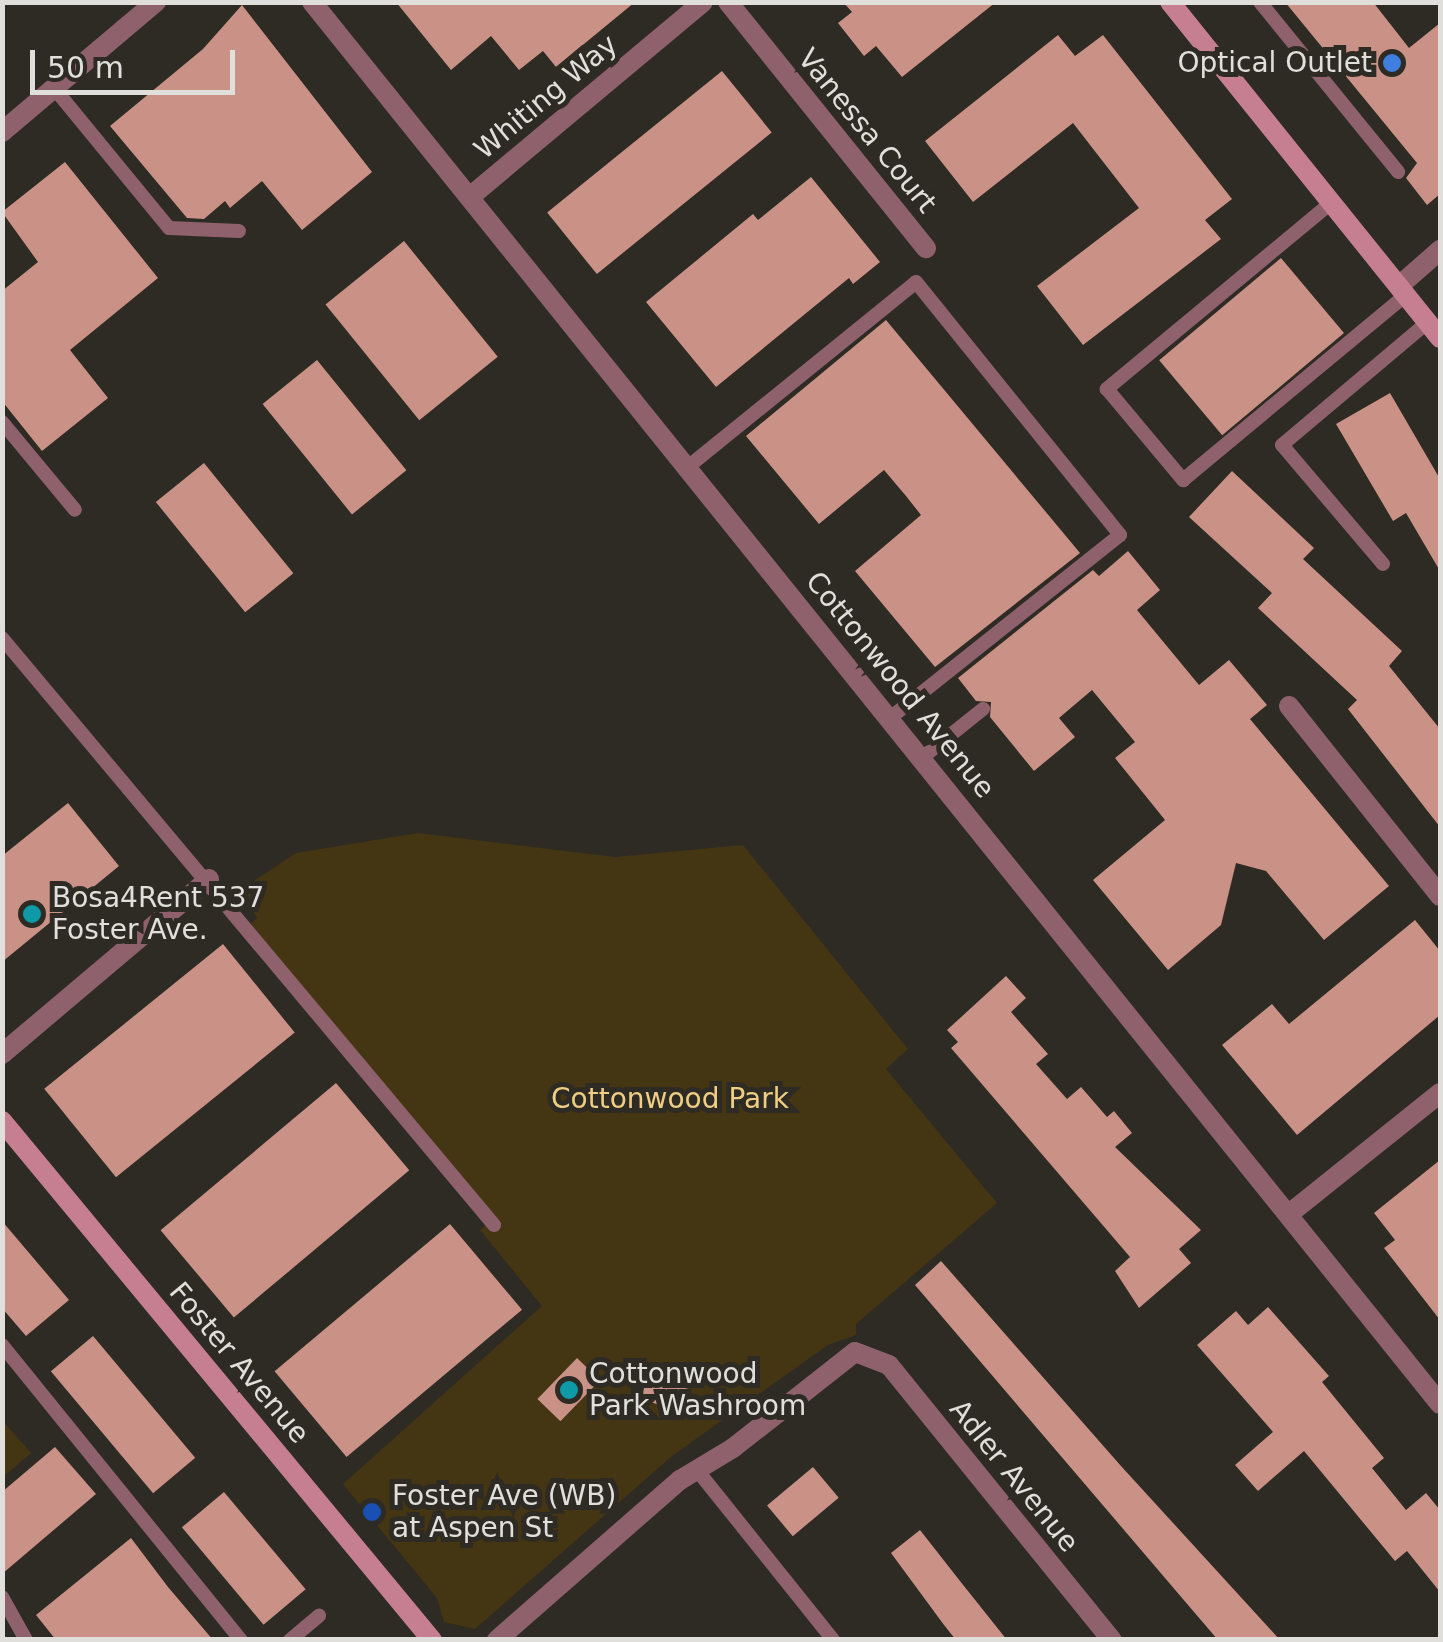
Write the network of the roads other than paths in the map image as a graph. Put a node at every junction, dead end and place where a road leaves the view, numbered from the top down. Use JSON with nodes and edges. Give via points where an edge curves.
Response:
{"nodes":[{"id":1,"x":156,"y":2,"type":"edge"},
{"id":2,"x":312,"y":2,"type":"edge"},
{"id":3,"x":703,"y":2,"type":"edge"},
{"id":4,"x":728,"y":2,"type":"edge"},
{"id":5,"x":1170,"y":2,"type":"edge"},
{"id":6,"x":1260,"y":2,"type":"edge"},
{"id":7,"x":54,"y":88,"type":"junction"},
{"id":8,"x":2,"y":132,"type":"edge"},
{"id":9,"x":1398,"y":172,"type":"dead end"},
{"id":10,"x":471,"y":196,"type":"junction"},
{"id":11,"x":1332,"y":202,"type":"junction"},
{"id":12,"x":239,"y":231,"type":"dead end"},
{"id":13,"x":926,"y":248,"type":"dead end"},
{"id":14,"x":1440,"y":250,"type":"edge"},
{"id":15,"x":1402,"y":290,"type":"junction"},
{"id":16,"x":1434,"y":330,"type":"edge"},
{"id":17,"x":2,"y":422,"type":"edge"},
{"id":18,"x":688,"y":466,"type":"junction"},
{"id":19,"x":75,"y":510,"type":"dead end"},
{"id":20,"x":1383,"y":564,"type":"dead end"},
{"id":21,"x":2,"y":638,"type":"edge"},
{"id":22,"x":1289,"y":706,"type":"dead end"},
{"id":23,"x":983,"y":710,"type":"dead end"},
{"id":24,"x":891,"y":717,"type":"junction"},
{"id":25,"x":923,"y":758,"type":"junction"},
{"id":26,"x":209,"y":879,"type":"junction"},
{"id":27,"x":1440,"y":896,"type":"edge"},
{"id":28,"x":2,"y":1054,"type":"edge"},
{"id":29,"x":1440,"y":1093,"type":"edge"},
{"id":30,"x":2,"y":1121,"type":"edge"},
{"id":31,"x":1288,"y":1214,"type":"junction"},
{"id":32,"x":494,"y":1224,"type":"dead end"},
{"id":33,"x":2,"y":1346,"type":"edge"},
{"id":34,"x":1440,"y":1404,"type":"edge"},
{"id":35,"x":697,"y":1470,"type":"junction"},
{"id":36,"x":2,"y":1596,"type":"edge"},
{"id":37,"x":319,"y":1616,"type":"dead end"},
{"id":38,"x":828,"y":1638,"type":"edge"},
{"id":39,"x":26,"y":1640,"type":"edge"},
{"id":40,"x":241,"y":1640,"type":"edge"},
{"id":41,"x":290,"y":1640,"type":"edge"},
{"id":42,"x":432,"y":1640,"type":"edge"},
{"id":43,"x":496,"y":1640,"type":"edge"},
{"id":44,"x":1112,"y":1640,"type":"edge"}],
"edges":[{"from":1,"to":7,"type":"street"},
{"from":2,"to":10,"type":"street","name":"Cottonwood Avenue"},
{"from":3,"to":10,"type":"street","name":"Whiting Way"},
{"from":4,"to":13,"type":"street","name":"Vanessa Court"},
{"from":5,"to":11,"type":"street"},
{"from":6,"to":9,"type":"lane"},
{"from":7,"to":8,"type":"street"},
{"from":7,"to":12,"type":"lane","via":[[170,228]]},
{"from":10,"to":18,"type":"street","name":"Cottonwood Avenue"},
{"from":11,"to":15,"type":"street"},
{"from":11,"to":15,"type":"lane","via":[[1108,389],[1183,480]]},
{"from":14,"to":15,"type":"street"},
{"from":15,"to":16,"type":"street"},
{"from":16,"to":20,"type":"lane","via":[[1282,445]]},
{"from":17,"to":19,"type":"lane"},
{"from":18,"to":24,"type":"street","name":"Cottonwood Avenue"},
{"from":18,"to":24,"type":"lane","via":[[916,282],[1120,535]]},
{"from":21,"to":26,"type":"lane"},
{"from":22,"to":27,"type":"street"},
{"from":23,"to":25,"type":"lane"},
{"from":24,"to":25,"type":"street","name":"Cottonwood Avenue"},
{"from":25,"to":31,"type":"street","name":"Cottonwood Avenue"},
{"from":26,"to":28,"type":"street"},
{"from":26,"to":32,"type":"lane"},
{"from":29,"to":31,"type":"street"},
{"from":30,"to":42,"type":"street","name":"Foster Avenue"},
{"from":31,"to":34,"type":"street","name":"Cottonwood Avenue"},
{"from":33,"to":40,"type":"lane"},
{"from":35,"to":38,"type":"lane"},
{"from":35,"to":43,"type":"street"},
{"from":35,"to":44,"type":"street","name":"Adler Avenue","via":[[844,1355],[868,1354],[889,1366]]},
{"from":36,"to":39,"type":"lane"},
{"from":37,"to":41,"type":"lane"}]}
